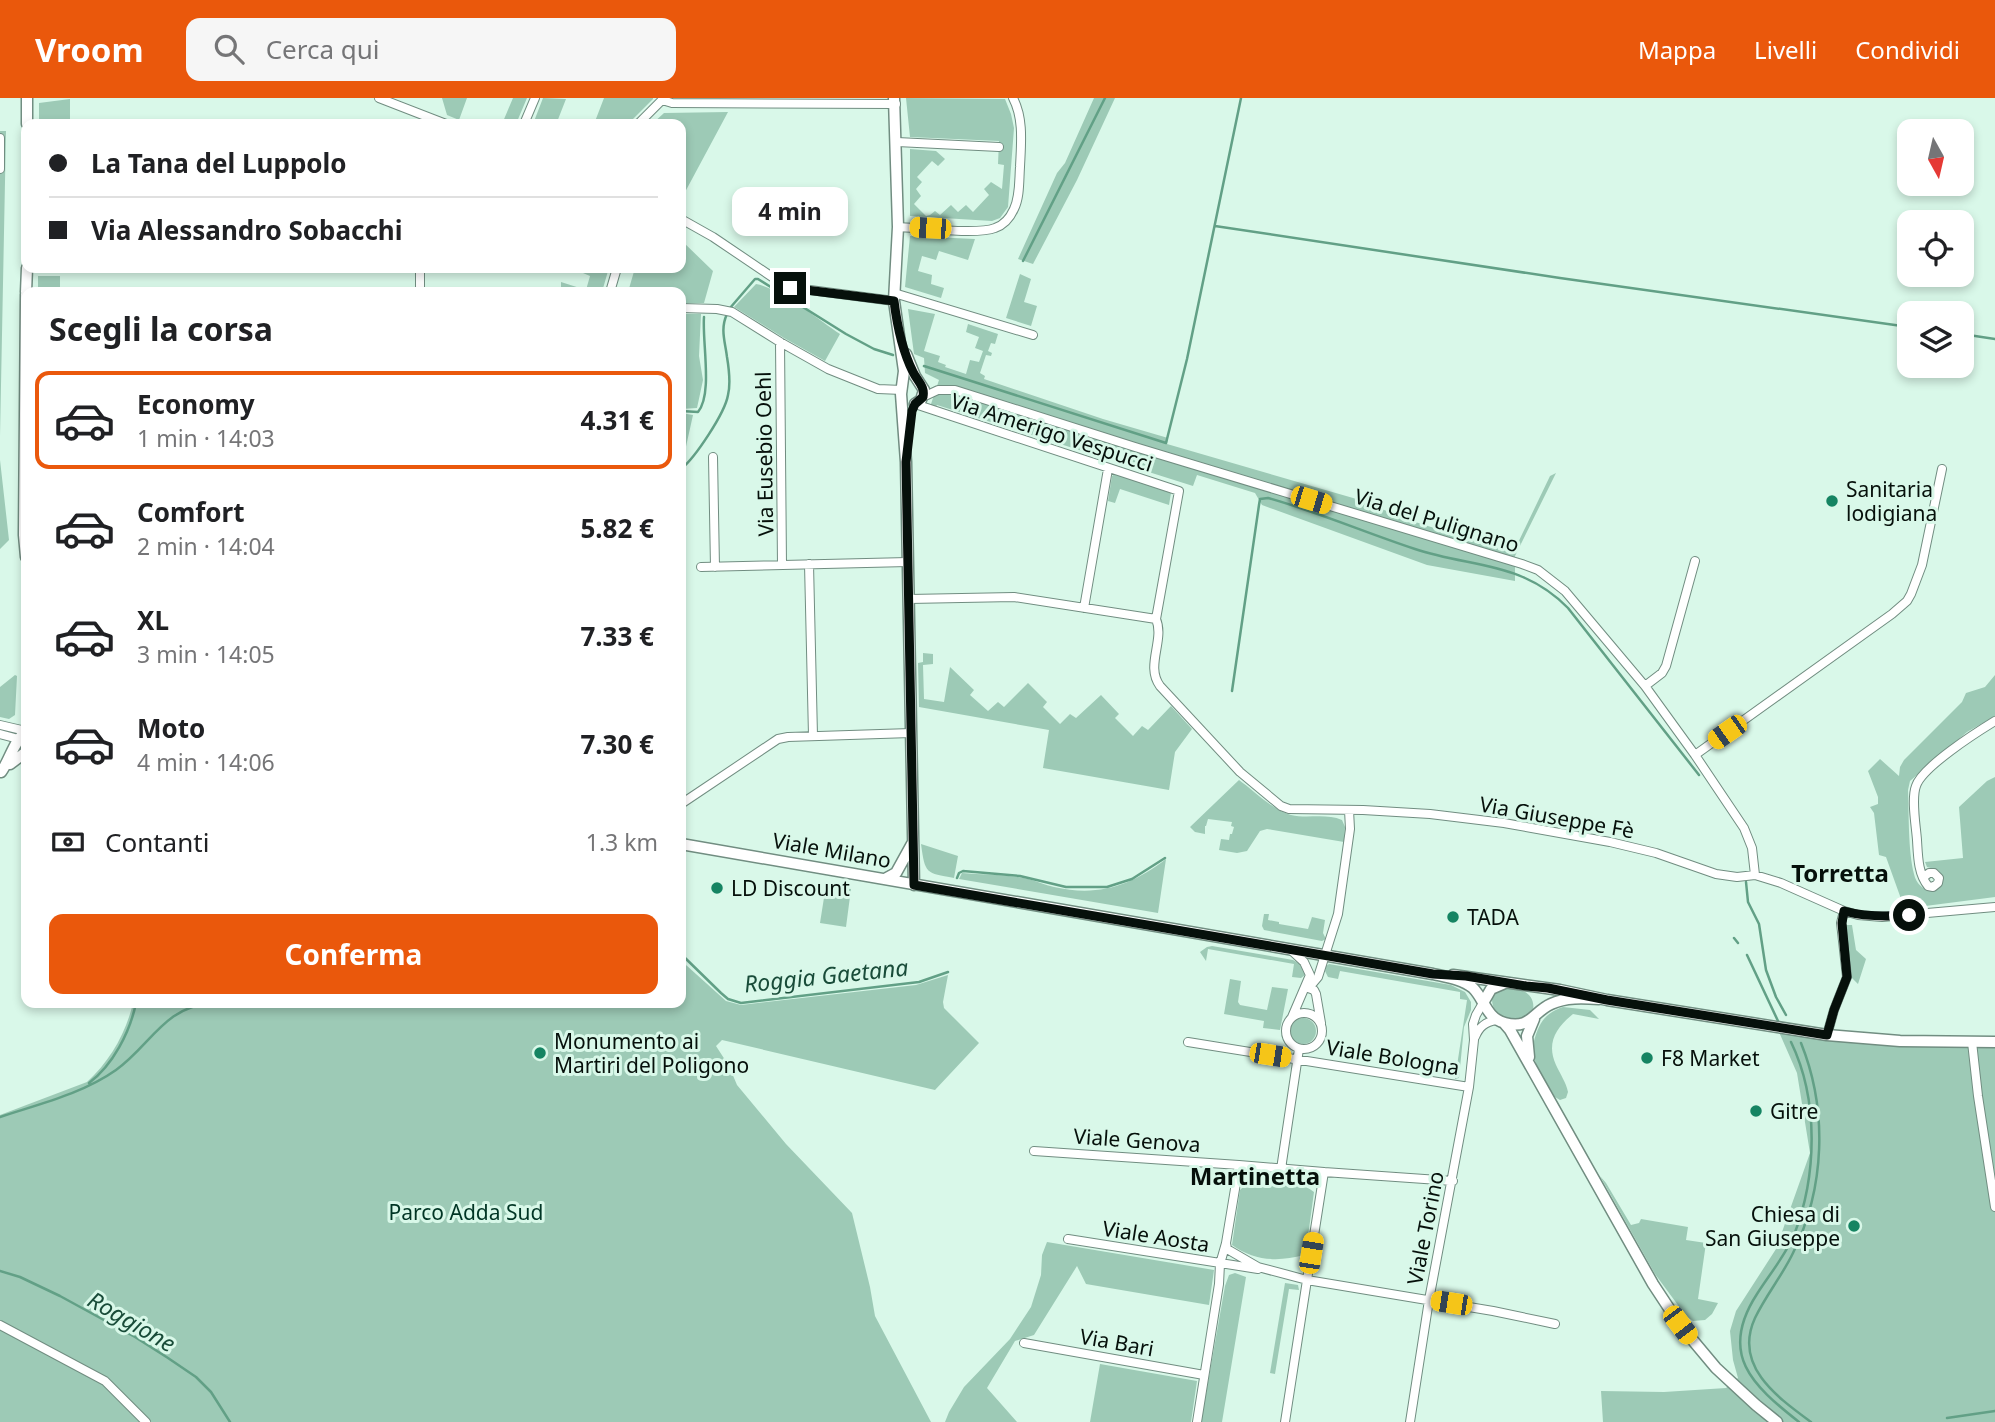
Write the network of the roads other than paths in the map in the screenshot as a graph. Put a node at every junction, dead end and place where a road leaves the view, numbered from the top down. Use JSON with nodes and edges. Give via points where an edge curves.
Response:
{"nodes":[{"id":1,"x":27,"y":98,"type":"edge"},
{"id":2,"x":379,"y":98,"type":"edge"},
{"id":3,"x":535,"y":98,"type":"edge"},
{"id":4,"x":1013,"y":98,"type":"edge"},
{"id":5,"x":661,"y":99,"type":"edge"},
{"id":6,"x":895,"y":101,"type":"edge"},
{"id":7,"x":27,"y":119,"type":"edge"},
{"id":8,"x":433,"y":119,"type":"edge"},
{"id":9,"x":526,"y":119,"type":"edge"},
{"id":10,"x":643,"y":119,"type":"edge"},
{"id":11,"x":0,"y":138,"type":"edge"},
{"id":12,"x":897,"y":142,"type":"junction"},
{"id":13,"x":999,"y":147,"type":"dead end"},
{"id":14,"x":0,"y":169,"type":"edge"},
{"id":15,"x":686,"y":222,"type":"edge"},
{"id":16,"x":898,"y":227,"type":"junction"},
{"id":17,"x":894,"y":297,"type":"junction"},
{"id":18,"x":686,"y":309,"type":"edge"},
{"id":19,"x":898,"y":328,"type":"junction"},
{"id":20,"x":1032,"y":335,"type":"dead end"},
{"id":21,"x":780,"y":342,"type":"junction"},
{"id":22,"x":920,"y":383,"type":"junction"},
{"id":23,"x":902,"y":391,"type":"junction"},
{"id":24,"x":919,"y":401,"type":"junction"},
{"id":25,"x":713,"y":457,"type":"dead end"},
{"id":26,"x":906,"y":462,"type":"junction"},
{"id":27,"x":1942,"y":468,"type":"dead end"},
{"id":28,"x":1108,"y":469,"type":"junction"},
{"id":29,"x":1179,"y":491,"type":"joint"},
{"id":30,"x":1695,"y":561,"type":"dead end"},
{"id":31,"x":908,"y":562,"type":"junction"},
{"id":32,"x":810,"y":564,"type":"junction"},
{"id":33,"x":782,"y":565,"type":"junction"},
{"id":34,"x":701,"y":567,"type":"dead end"},
{"id":35,"x":715,"y":567,"type":"junction"},
{"id":36,"x":909,"y":599,"type":"junction"},
{"id":37,"x":1084,"y":608,"type":"junction"},
{"id":38,"x":1157,"y":619,"type":"junction"},
{"id":39,"x":1644,"y":686,"type":"junction"},
{"id":40,"x":1995,"y":722,"type":"edge"},
{"id":41,"x":0,"y":725,"type":"edge"},
{"id":42,"x":911,"y":733,"type":"junction"},
{"id":43,"x":2,"y":735,"type":"edge"},
{"id":44,"x":21,"y":735,"type":"edge"},
{"id":45,"x":21,"y":736,"type":"edge"},
{"id":46,"x":813,"y":736,"type":"junction"},
{"id":47,"x":21,"y":741,"type":"edge"},
{"id":48,"x":1695,"y":755,"type":"junction"},
{"id":49,"x":11,"y":756,"type":"junction"},
{"id":50,"x":21,"y":756,"type":"edge"},
{"id":51,"x":0,"y":772,"type":"edge"},
{"id":52,"x":686,"y":801,"type":"edge"},
{"id":53,"x":1349,"y":810,"type":"junction"},
{"id":54,"x":913,"y":841,"type":"junction"},
{"id":55,"x":686,"y":845,"type":"edge"},
{"id":56,"x":1755,"y":875,"type":"junction"},
{"id":57,"x":1924,"y":877,"type":"dead end"},
{"id":58,"x":885,"y":879,"type":"junction"},
{"id":59,"x":914,"y":885,"type":"junction"},
{"id":60,"x":1995,"y":907,"type":"edge"},
{"id":61,"x":1844,"y":911,"type":"junction"},
{"id":62,"x":1290,"y":949,"type":"junction"},
{"id":63,"x":1324,"y":955,"type":"junction"},
{"id":64,"x":1433,"y":974,"type":"junction"},
{"id":65,"x":1508,"y":983,"type":"junction"},
{"id":66,"x":1526,"y":986,"type":"junction"},
{"id":67,"x":1305,"y":987,"type":"junction"},
{"id":68,"x":1599,"y":999,"type":"junction"},
{"id":69,"x":1483,"y":1003,"type":"junction"},
{"id":70,"x":1536,"y":1016,"type":"junction"},
{"id":71,"x":1292,"y":1017,"type":"junction"},
{"id":72,"x":1500,"y":1022,"type":"junction"},
{"id":73,"x":1321,"y":1026,"type":"junction"},
{"id":74,"x":1827,"y":1035,"type":"junction"},
{"id":75,"x":1474,"y":1040,"type":"junction"},
{"id":76,"x":1188,"y":1042,"type":"dead end"},
{"id":77,"x":1972,"y":1042,"type":"junction"},
{"id":78,"x":1995,"y":1042,"type":"edge"},
{"id":79,"x":1299,"y":1049,"type":"junction"},
{"id":80,"x":1298,"y":1060,"type":"junction"},
{"id":81,"x":1532,"y":1070,"type":"junction"},
{"id":82,"x":1469,"y":1087,"type":"junction"},
{"id":83,"x":1034,"y":1151,"type":"dead end"},
{"id":84,"x":1238,"y":1165,"type":"junction"},
{"id":85,"x":1281,"y":1169,"type":"junction"},
{"id":86,"x":1324,"y":1172,"type":"junction"},
{"id":87,"x":1452,"y":1181,"type":"junction"},
{"id":88,"x":1995,"y":1207,"type":"edge"},
{"id":89,"x":1068,"y":1239,"type":"dead end"},
{"id":90,"x":1226,"y":1243,"type":"junction"},
{"id":91,"x":1220,"y":1264,"type":"junction"},
{"id":92,"x":1238,"y":1267,"type":"junction"},
{"id":93,"x":1264,"y":1270,"type":"junction"},
{"id":94,"x":1307,"y":1280,"type":"junction"},
{"id":95,"x":1219,"y":1284,"type":"junction"},
{"id":96,"x":1429,"y":1300,"type":"junction"},
{"id":97,"x":1555,"y":1324,"type":"dead end"},
{"id":98,"x":0,"y":1325,"type":"edge"},
{"id":99,"x":1024,"y":1343,"type":"dead end"},
{"id":100,"x":1203,"y":1375,"type":"junction"},
{"id":101,"x":146,"y":1422,"type":"edge"},
{"id":102,"x":1197,"y":1422,"type":"edge"},
{"id":103,"x":1285,"y":1422,"type":"edge"},
{"id":104,"x":1410,"y":1422,"type":"edge"},
{"id":105,"x":1777,"y":1422,"type":"edge"}],
"edges":[{"from":1,"to":7,"type":"street"},
{"from":2,"to":8,"type":"street"},
{"from":3,"to":9,"type":"street"},
{"from":4,"to":16,"type":"street","via":[[1020,116],[1021,148],[1018,195],[1010,217],[987,231]]},
{"from":5,"to":6,"type":"street","via":[[672,103]]},
{"from":5,"to":10,"type":"street"},
{"from":6,"to":12,"type":"street"},
{"from":11,"to":14,"type":"street"},
{"from":12,"to":13,"type":"street"},
{"from":12,"to":16,"type":"street"},
{"from":15,"to":17,"type":"street","via":[[787,287]]},
{"from":16,"to":17,"type":"street"},
{"from":17,"to":19,"type":"street"},
{"from":17,"to":20,"type":"street"},
{"from":18,"to":21,"type":"street","via":[[727,311]]},
{"from":19,"to":22,"type":"street"},
{"from":19,"to":23,"type":"street"},
{"from":21,"to":23,"type":"street","via":[[871,387]]},
{"from":21,"to":33,"type":"street","name":"Via Eusebio Oehl"},
{"from":22,"to":23,"type":"street","via":[[909,382]]},
{"from":22,"to":24,"type":"street","via":[[924,390]]},
{"from":23,"to":24,"type":"street","via":[[908,403]]},
{"from":23,"to":26,"type":"street"},
{"from":24,"to":26,"type":"street","via":[[911,417]]},
{"from":24,"to":28,"type":"street","name":"Via Amerigo Vespucci"},
{"from":24,"to":39,"type":"street","name":"Via del Pulignano","via":[[938,390],[955,390],[1538,570],[1565,591]]},
{"from":25,"to":35,"type":"street"},
{"from":26,"to":31,"type":"street"},
{"from":27,"to":48,"type":"street","via":[[1922,565],[1907,601]]},
{"from":28,"to":29,"type":"street","name":"Via Amerigo Vespucci"},
{"from":28,"to":37,"type":"street"},
{"from":29,"to":38,"type":"street","name":"Via Giuseppe Fè"},
{"from":30,"to":39,"type":"street","via":[[1666,666]]},
{"from":31,"to":32,"type":"street"},
{"from":31,"to":36,"type":"street"},
{"from":32,"to":33,"type":"street"},
{"from":32,"to":46,"type":"street"},
{"from":33,"to":35,"type":"street"},
{"from":34,"to":35,"type":"street"},
{"from":36,"to":37,"type":"street","via":[[1014,597]]},
{"from":36,"to":42,"type":"street"},
{"from":37,"to":38,"type":"street"},
{"from":38,"to":53,"type":"street","name":"Via Giuseppe Fè","via":[[1156,681],[1245,778],[1285,808]]},
{"from":39,"to":48,"type":"street","name":"Via del Pulignano"},
{"from":40,"to":57,"type":"street","via":[[1954,748],[1917,783],[1919,868]]},
{"from":41,"to":44,"type":"street"},
{"from":42,"to":46,"type":"street"},
{"from":42,"to":54,"type":"street"},
{"from":43,"to":45,"type":"street"},
{"from":43,"to":49,"type":"street","via":[[11,743]]},
{"from":46,"to":52,"type":"street","via":[[772,741]]},
{"from":47,"to":49,"type":"street"},
{"from":48,"to":56,"type":"street","name":"Via del Pulignano","via":[[1744,828]]},
{"from":49,"to":51,"type":"street"},
{"from":50,"to":51,"type":"street"},
{"from":53,"to":56,"type":"street","name":"Via Giuseppe Fè","via":[[1504,823],[1654,852],[1716,874]]},
{"from":53,"to":63,"type":"street","via":[[1338,914]]},
{"from":54,"to":58,"type":"street","via":[[896,873]]},
{"from":54,"to":59,"type":"street"},
{"from":55,"to":58,"type":"street","name":"Viale Milano"},
{"from":56,"to":61,"type":"street","name":"Via Giuseppe Fè"},
{"from":58,"to":59,"type":"street","name":"Viale Milano"},
{"from":59,"to":62,"type":"street","name":"Viale Milano"},
{"from":60,"to":61,"type":"street","name":"Via Giuseppe Fè","via":[[1882,917]]},
{"from":61,"to":74,"type":"street","via":[[1847,977]]},
{"from":62,"to":63,"type":"street","name":"Viale Milano"},
{"from":62,"to":67,"type":"street","via":[[1308,969]]},
{"from":63,"to":64,"type":"street","name":"Viale Milano"},
{"from":63,"to":67,"type":"street","via":[[1317,979]]},
{"from":64,"to":65,"type":"street","name":"Viale Milano"},
{"from":64,"to":69,"type":"street","name":"Viale Milano","via":[[1466,984]]},
{"from":65,"to":66,"type":"street","name":"Viale Milano"},
{"from":65,"to":69,"type":"street","via":[[1491,989]]},
{"from":66,"to":68,"type":"street","name":"Viale Milano"},
{"from":66,"to":70,"type":"street","via":[[1539,999]]},
{"from":67,"to":71,"type":"street"},
{"from":67,"to":73,"type":"street","via":[[1316,994]]},
{"from":68,"to":70,"type":"street","name":"Viale Milano","via":[[1560,1001]]},
{"from":68,"to":74,"type":"street","name":"Viale Milano"},
{"from":69,"to":72,"type":"street","name":"Viale Milano"},
{"from":69,"to":75,"type":"street","name":"Viale Torino","via":[[1474,1021]]},
{"from":70,"to":72,"type":"street","name":"Viale Milano","via":[[1521,1024]]},
{"from":70,"to":81,"type":"street","via":[[1527,1043]]},
{"from":71,"to":73,"type":"street","via":[[1310,1014]]},
{"from":71,"to":79,"type":"street","via":[[1286,1034]]},
{"from":72,"to":75,"type":"street","via":[[1482,1026]]},
{"from":72,"to":81,"type":"street","via":[[1510,1030]]},
{"from":73,"to":79,"type":"street","via":[[1318,1043]]},
{"from":74,"to":77,"type":"street","name":"Viale Milano"},
{"from":75,"to":82,"type":"street","name":"Viale Torino"},
{"from":76,"to":80,"type":"street","name":"Viale Bologna"},
{"from":77,"to":78,"type":"street","name":"Viale Milano"},
{"from":77,"to":88,"type":"street"},
{"from":79,"to":80,"type":"street"},
{"from":80,"to":82,"type":"street","name":"Viale Bologna"},
{"from":80,"to":85,"type":"street"},
{"from":81,"to":105,"type":"street","via":[[1680,1325],[1716,1368]]},
{"from":82,"to":87,"type":"street","name":"Viale Torino"},
{"from":83,"to":84,"type":"street","name":"Viale Genova"},
{"from":84,"to":85,"type":"street","name":"Viale Genova"},
{"from":84,"to":90,"type":"street"},
{"from":85,"to":86,"type":"street","name":"Viale Genova"},
{"from":86,"to":87,"type":"street"},
{"from":86,"to":94,"type":"street"},
{"from":87,"to":96,"type":"street","name":"Viale Torino"},
{"from":89,"to":91,"type":"street","name":"Viale Aosta"},
{"from":90,"to":91,"type":"street"},
{"from":90,"to":93,"type":"street","via":[[1229,1251]]},
{"from":91,"to":92,"type":"street","name":"Viale Aosta"},
{"from":91,"to":95,"type":"street"},
{"from":92,"to":93,"type":"street","name":"Viale Aosta"},
{"from":92,"to":95,"type":"street","via":[[1226,1271]]},
{"from":93,"to":94,"type":"street"},
{"from":94,"to":96,"type":"street"},
{"from":94,"to":103,"type":"street"},
{"from":95,"to":100,"type":"street"},
{"from":96,"to":97,"type":"street"},
{"from":96,"to":104,"type":"street","name":"Viale Torino"},
{"from":98,"to":101,"type":"street","via":[[105,1381]]},
{"from":99,"to":100,"type":"street","name":"Via Bari"},
{"from":100,"to":102,"type":"street"}]}
